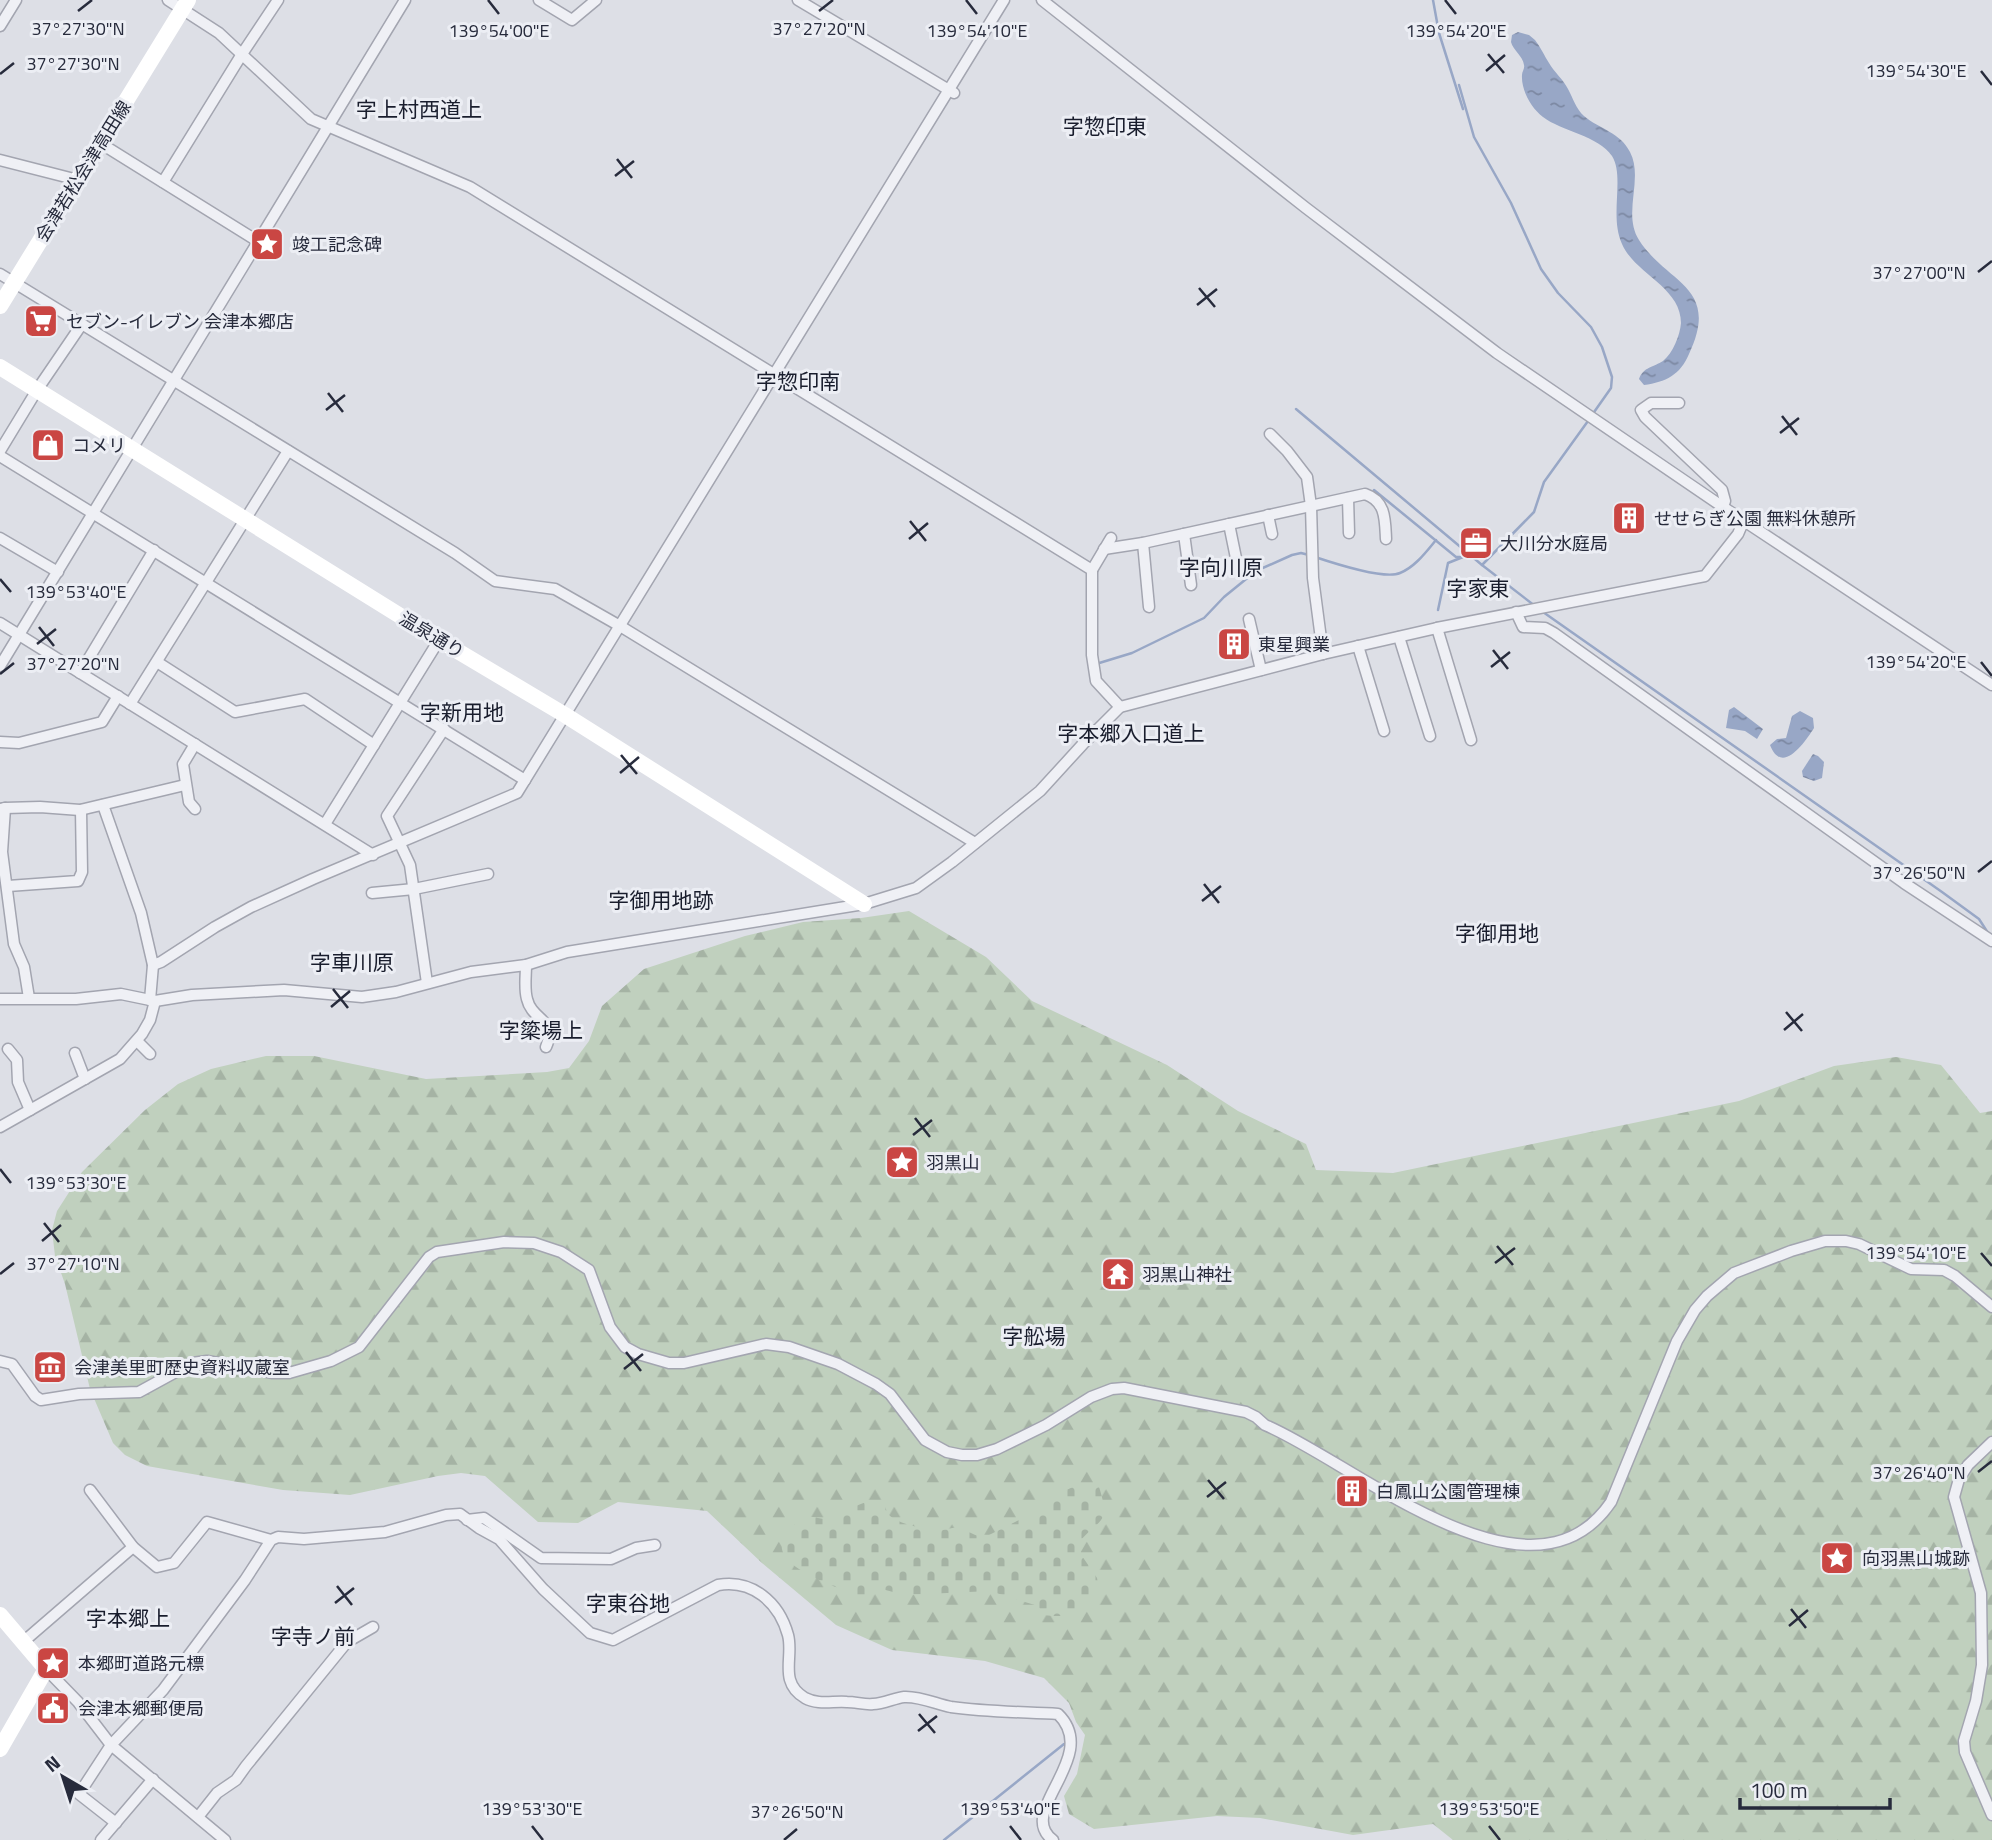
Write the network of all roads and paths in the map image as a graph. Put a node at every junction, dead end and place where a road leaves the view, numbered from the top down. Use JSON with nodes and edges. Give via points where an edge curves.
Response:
{"nodes":[{"id":1,"x":16,"y":0,"type":"edge"},
{"id":2,"x":278,"y":0,"type":"edge"},
{"id":3,"x":405,"y":0,"type":"edge"},
{"id":4,"x":539,"y":0,"type":"edge"},
{"id":5,"x":596,"y":0,"type":"edge"},
{"id":6,"x":798,"y":0,"type":"edge"},
{"id":7,"x":1004,"y":0,"type":"edge"},
{"id":8,"x":1042,"y":0,"type":"edge"},
{"id":9,"x":180,"y":3,"type":"edge"},
{"id":10,"x":0,"y":26,"type":"edge"},
{"id":11,"x":242,"y":54,"type":"junction"},
{"id":12,"x":951,"y":92,"type":"junction"},
{"id":13,"x":329,"y":127,"type":"junction"},
{"id":14,"x":100,"y":143,"type":"junction"},
{"id":15,"x":0,"y":160,"type":"edge"},
{"id":16,"x":78,"y":180,"type":"junction"},
{"id":17,"x":163,"y":182,"type":"junction"},
{"id":18,"x":258,"y":242,"type":"junction"},
{"id":19,"x":0,"y":274,"type":"edge"},
{"id":20,"x":14,"y":283,"type":"junction"},
{"id":21,"x":0,"y":306,"type":"edge"},
{"id":22,"x":82,"y":324,"type":"junction"},
{"id":23,"x":0,"y":367,"type":"edge"},
{"id":24,"x":775,"y":373,"type":"junction"},
{"id":25,"x":175,"y":381,"type":"junction"},
{"id":26,"x":37,"y":390,"type":"junction"},
{"id":27,"x":1679,"y":403,"type":"dead end"},
{"id":28,"x":1270,"y":434,"type":"dead end"},
{"id":29,"x":132,"y":450,"type":"junction"},
{"id":30,"x":0,"y":451,"type":"edge"},
{"id":31,"x":289,"y":451,"type":"junction"},
{"id":32,"x":0,"y":456,"type":"edge"},
{"id":33,"x":1348,"y":498,"type":"junction"},
{"id":34,"x":1311,"y":506,"type":"junction"},
{"id":35,"x":1723,"y":507,"type":"junction"},
{"id":36,"x":94,"y":514,"type":"junction"},
{"id":37,"x":1268,"y":515,"type":"junction"},
{"id":38,"x":246,"y":520,"type":"junction"},
{"id":39,"x":1744,"y":520,"type":"junction"},
{"id":40,"x":1228,"y":524,"type":"junction"},
{"id":41,"x":1349,"y":533,"type":"dead end"},
{"id":42,"x":1184,"y":534,"type":"junction"},
{"id":43,"x":1272,"y":534,"type":"dead end"},
{"id":44,"x":0,"y":538,"type":"edge"},
{"id":45,"x":1111,"y":538,"type":"dead end"},
{"id":46,"x":1386,"y":539,"type":"dead end"},
{"id":47,"x":1143,"y":543,"type":"junction"},
{"id":48,"x":1104,"y":549,"type":"junction"},
{"id":49,"x":154,"y":550,"type":"junction"},
{"id":50,"x":1237,"y":563,"type":"dead end"},
{"id":51,"x":1092,"y":570,"type":"junction"},
{"id":52,"x":58,"y":572,"type":"junction"},
{"id":53,"x":206,"y":582,"type":"junction"},
{"id":54,"x":1191,"y":585,"type":"dead end"},
{"id":55,"x":1149,"y":607,"type":"dead end"},
{"id":56,"x":1520,"y":612,"type":"junction"},
{"id":57,"x":1249,"y":619,"type":"dead end"},
{"id":58,"x":0,"y":623,"type":"edge"},
{"id":59,"x":620,"y":626,"type":"junction"},
{"id":60,"x":1437,"y":628,"type":"junction"},
{"id":61,"x":19,"y":635,"type":"junction"},
{"id":62,"x":1399,"y":637,"type":"junction"},
{"id":63,"x":439,"y":640,"type":"junction"},
{"id":64,"x":1358,"y":646,"type":"junction"},
{"id":65,"x":1323,"y":654,"type":"junction"},
{"id":66,"x":157,"y":662,"type":"junction"},
{"id":67,"x":0,"y":666,"type":"edge"},
{"id":68,"x":1261,"y":670,"type":"junction"},
{"id":69,"x":80,"y":673,"type":"junction"},
{"id":70,"x":1992,"y":685,"type":"edge"},
{"id":71,"x":118,"y":696,"type":"junction"},
{"id":72,"x":401,"y":702,"type":"junction"},
{"id":73,"x":130,"y":704,"type":"junction"},
{"id":74,"x":1120,"y":707,"type":"junction"},
{"id":75,"x":565,"y":715,"type":"junction"},
{"id":76,"x":444,"y":730,"type":"junction"},
{"id":77,"x":1384,"y":731,"type":"dead end"},
{"id":78,"x":1430,"y":736,"type":"dead end"},
{"id":79,"x":1471,"y":740,"type":"dead end"},
{"id":80,"x":0,"y":742,"type":"edge"},
{"id":81,"x":195,"y":744,"type":"junction"},
{"id":82,"x":374,"y":745,"type":"junction"},
{"id":83,"x":525,"y":780,"type":"junction"},
{"id":84,"x":185,"y":785,"type":"junction"},
{"id":85,"x":103,"y":805,"type":"junction"},
{"id":86,"x":2,"y":808,"type":"edge"},
{"id":87,"x":195,"y":809,"type":"dead end"},
{"id":88,"x":81,"y":810,"type":"junction"},
{"id":89,"x":326,"y":824,"type":"junction"},
{"id":90,"x":975,"y":843,"type":"junction"},
{"id":91,"x":398,"y":844,"type":"junction"},
{"id":92,"x":373,"y":855,"type":"junction"},
{"id":93,"x":488,"y":874,"type":"dead end"},
{"id":94,"x":8,"y":886,"type":"junction"},
{"id":95,"x":414,"y":889,"type":"junction"},
{"id":96,"x":372,"y":893,"type":"dead end"},
{"id":97,"x":864,"y":904,"type":"junction"},
{"id":98,"x":1992,"y":941,"type":"edge"},
{"id":99,"x":153,"y":965,"type":"junction"},
{"id":100,"x":526,"y":965,"type":"junction"},
{"id":101,"x":427,"y":983,"type":"junction"},
{"id":102,"x":0,"y":999,"type":"edge"},
{"id":103,"x":29,"y":999,"type":"junction"},
{"id":104,"x":153,"y":1000,"type":"junction"},
{"id":105,"x":137,"y":1041,"type":"junction"},
{"id":106,"x":546,"y":1047,"type":"dead end"},
{"id":107,"x":8,"y":1049,"type":"dead end"},
{"id":108,"x":75,"y":1053,"type":"dead end"},
{"id":109,"x":150,"y":1054,"type":"dead end"},
{"id":110,"x":85,"y":1079,"type":"junction"},
{"id":111,"x":30,"y":1110,"type":"junction"},
{"id":112,"x":0,"y":1127,"type":"edge"},
{"id":113,"x":1992,"y":1307,"type":"edge"},
{"id":114,"x":0,"y":1362,"type":"edge"},
{"id":115,"x":1992,"y":1441,"type":"edge"},
{"id":116,"x":90,"y":1490,"type":"dead end"},
{"id":117,"x":467,"y":1520,"type":"junction"},
{"id":118,"x":271,"y":1540,"type":"junction"},
{"id":119,"x":656,"y":1545,"type":"dead end"},
{"id":120,"x":133,"y":1547,"type":"junction"},
{"id":121,"x":0,"y":1615,"type":"edge"},
{"id":122,"x":373,"y":1627,"type":"dead end"},
{"id":123,"x":23,"y":1642,"type":"junction"},
{"id":124,"x":46,"y":1669,"type":"junction"},
{"id":125,"x":111,"y":1745,"type":"junction"},
{"id":126,"x":0,"y":1749,"type":"edge"},
{"id":127,"x":153,"y":1779,"type":"junction"},
{"id":128,"x":1992,"y":1815,"type":"edge"},
{"id":129,"x":198,"y":1817,"type":"junction"},
{"id":130,"x":116,"y":1823,"type":"junction"},
{"id":131,"x":101,"y":1840,"type":"edge"},
{"id":132,"x":225,"y":1840,"type":"edge"},
{"id":133,"x":1053,"y":1840,"type":"edge"}],
"edges":[{"from":1,"to":10,"type":"street"},
{"from":2,"to":11,"type":"street"},
{"from":3,"to":13,"type":"street"},
{"from":4,"to":5,"type":"street","via":[[572,20]]},
{"from":6,"to":12,"type":"street"},
{"from":7,"to":12,"type":"street"},
{"from":8,"to":35,"type":"street","via":[[1497,353]]},
{"from":9,"to":11,"type":"street"},
{"from":9,"to":14,"type":"street","name":"会津若松会津高田線"},
{"from":11,"to":13,"type":"street","via":[[308,116]]},
{"from":11,"to":17,"type":"street"},
{"from":12,"to":24,"type":"street"},
{"from":13,"to":18,"type":"street"},
{"from":13,"to":24,"type":"street","via":[[470,187]]},
{"from":14,"to":16,"type":"street","name":"会津若松会津高田線"},
{"from":14,"to":17,"type":"street"},
{"from":15,"to":16,"type":"street"},
{"from":16,"to":20,"type":"street","name":"会津若松会津高田線"},
{"from":17,"to":18,"type":"street"},
{"from":18,"to":25,"type":"street"},
{"from":19,"to":20,"type":"street"},
{"from":20,"to":21,"type":"street","name":"会津若松会津高田線"},
{"from":20,"to":22,"type":"street"},
{"from":22,"to":25,"type":"street"},
{"from":22,"to":26,"type":"street"},
{"from":23,"to":26,"type":"street","name":"温泉通り"},
{"from":24,"to":51,"type":"street"},
{"from":24,"to":59,"type":"street"},
{"from":25,"to":29,"type":"street"},
{"from":25,"to":31,"type":"street"},
{"from":26,"to":29,"type":"street","name":"温泉通り"},
{"from":26,"to":30,"type":"street"},
{"from":27,"to":35,"type":"street","via":[[1651,403],[1641,410],[1644,418],[1722,490]]},
{"from":28,"to":34,"type":"street","via":[[1307,477]]},
{"from":29,"to":36,"type":"street"},
{"from":29,"to":38,"type":"street","name":"温泉通り"},
{"from":31,"to":38,"type":"street"},
{"from":31,"to":59,"type":"street","via":[[495,581],[555,589]]},
{"from":32,"to":36,"type":"street"},
{"from":33,"to":34,"type":"street"},
{"from":33,"to":41,"type":"street"},
{"from":33,"to":46,"type":"street","via":[[1373,497],[1385,511]]},
{"from":34,"to":37,"type":"street"},
{"from":34,"to":65,"type":"street","via":[[1313,578]]},
{"from":35,"to":39,"type":"street"},
{"from":36,"to":49,"type":"street"},
{"from":36,"to":52,"type":"street"},
{"from":37,"to":40,"type":"street"},
{"from":37,"to":43,"type":"street"},
{"from":38,"to":53,"type":"street"},
{"from":38,"to":63,"type":"street","name":"温泉通り"},
{"from":39,"to":56,"type":"street","via":[[1705,576]]},
{"from":39,"to":70,"type":"street"},
{"from":40,"to":42,"type":"street"},
{"from":40,"to":50,"type":"street"},
{"from":42,"to":47,"type":"street"},
{"from":42,"to":54,"type":"street"},
{"from":44,"to":52,"type":"street"},
{"from":45,"to":48,"type":"street"},
{"from":47,"to":48,"type":"street"},
{"from":47,"to":55,"type":"street"},
{"from":48,"to":51,"type":"street"},
{"from":49,"to":53,"type":"street"},
{"from":49,"to":69,"type":"street"},
{"from":51,"to":74,"type":"street","via":[[1096,681]]},
{"from":52,"to":61,"type":"street"},
{"from":53,"to":66,"type":"street"},
{"from":53,"to":72,"type":"street"},
{"from":56,"to":60,"type":"street"},
{"from":56,"to":98,"type":"street","via":[[1523,627],[1554,633]]},
{"from":57,"to":68,"type":"street"},
{"from":58,"to":61,"type":"street"},
{"from":59,"to":75,"type":"street"},
{"from":59,"to":90,"type":"street"},
{"from":60,"to":62,"type":"street"},
{"from":60,"to":79,"type":"street"},
{"from":61,"to":67,"type":"street"},
{"from":61,"to":69,"type":"street"},
{"from":62,"to":64,"type":"street"},
{"from":62,"to":78,"type":"street"},
{"from":63,"to":72,"type":"street"},
{"from":63,"to":75,"type":"street","name":"温泉通り"},
{"from":64,"to":65,"type":"street"},
{"from":64,"to":77,"type":"street"},
{"from":65,"to":68,"type":"street"},
{"from":66,"to":73,"type":"street"},
{"from":66,"to":82,"type":"street","via":[[235,712],[305,699]]},
{"from":68,"to":74,"type":"street"},
{"from":69,"to":71,"type":"street"},
{"from":71,"to":73,"type":"street"},
{"from":71,"to":80,"type":"street","via":[[102,722],[19,743]]},
{"from":72,"to":76,"type":"street"},
{"from":72,"to":82,"type":"street"},
{"from":73,"to":81,"type":"street"},
{"from":74,"to":90,"type":"street","via":[[1040,791]]},
{"from":75,"to":83,"type":"street"},
{"from":75,"to":97,"type":"street","name":"温泉通り"},
{"from":76,"to":83,"type":"street"},
{"from":76,"to":91,"type":"street","via":[[387,816]]},
{"from":81,"to":84,"type":"street","via":[[184,761]]},
{"from":81,"to":89,"type":"street"},
{"from":82,"to":89,"type":"street"},
{"from":83,"to":91,"type":"street","via":[[517,793]]},
{"from":84,"to":85,"type":"street"},
{"from":84,"to":87,"type":"street"},
{"from":85,"to":88,"type":"street"},
{"from":85,"to":99,"type":"street","via":[[141,913]]},
{"from":86,"to":88,"type":"street"},
{"from":86,"to":94,"type":"street"},
{"from":88,"to":94,"type":"street","via":[[82,872],[78,881]]},
{"from":89,"to":92,"type":"street"},
{"from":90,"to":97,"type":"street","via":[[916,888]]},
{"from":91,"to":92,"type":"street"},
{"from":91,"to":95,"type":"street","via":[[410,865]]},
{"from":92,"to":99,"type":"street","via":[[251,907]]},
{"from":93,"to":95,"type":"street"},
{"from":94,"to":103,"type":"street","via":[[14,944],[24,967]]},
{"from":95,"to":96,"type":"street"},
{"from":95,"to":101,"type":"street"},
{"from":97,"to":100,"type":"street","via":[[567,952]]},
{"from":99,"to":104,"type":"street"},
{"from":100,"to":101,"type":"street"},
{"from":100,"to":106,"type":"street","via":[[527,1002],[549,1028]]},
{"from":101,"to":104,"type":"street","via":[[362,997],[284,990]]},
{"from":102,"to":103,"type":"street"},
{"from":103,"to":104,"type":"street","via":[[121,995]]},
{"from":104,"to":105,"type":"street","via":[[150,1020]]},
{"from":105,"to":109,"type":"street"},
{"from":105,"to":110,"type":"street","via":[[120,1059]]},
{"from":107,"to":111,"type":"street","via":[[17,1060],[18,1082]]},
{"from":108,"to":110,"type":"street"},
{"from":110,"to":111,"type":"street"},
{"from":111,"to":112,"type":"street"},
{"from":113,"to":114,"type":"street","via":[[1944,1270],[1911,1269],[1846,1241],[1825,1241],[1734,1273],[1695,1310],[1677,1341],[1611,1503],[1601,1517],[1571,1537],[1519,1545],[1446,1525],[1246,1412],[1124,1388],[1102,1391],[997,1449],[977,1455],[947,1452],[925,1440],[890,1394],[876,1384],[838,1364],[789,1347],[766,1344],[684,1363],[638,1354],[625,1347],[610,1327],[589,1270],[561,1252],[534,1243],[505,1242],[438,1252],[423,1262],[359,1347],[289,1373],[206,1361],[192,1363],[139,1392],[41,1400],[12,1364]]},
{"from":115,"to":128,"type":"street","via":[[1968,1465],[1954,1497],[1981,1593],[1982,1665],[1965,1752]]},
{"from":116,"to":120,"type":"street"},
{"from":117,"to":118,"type":"street","via":[[460,1514],[446,1514],[386,1532]]},
{"from":117,"to":119,"type":"street","via":[[484,1518],[541,1559],[611,1559]]},
{"from":117,"to":133,"type":"street","via":[[511,1550],[543,1589],[590,1633],[613,1640],[718,1585],[742,1584],[754,1589],[779,1614],[788,1636],[787,1671],[804,1697],[821,1703],[875,1704],[904,1697],[952,1707],[1058,1714],[1071,1745],[1060,1781],[1042,1814],[1042,1825]]},
{"from":118,"to":120,"type":"street","via":[[207,1522],[174,1563],[157,1567]]},
{"from":118,"to":125,"type":"street","via":[[163,1690]]},
{"from":120,"to":123,"type":"street"},
{"from":121,"to":123,"type":"street"},
{"from":122,"to":129,"type":"street","via":[[346,1642],[236,1780],[217,1793]]},
{"from":123,"to":124,"type":"street"},
{"from":124,"to":125,"type":"street"},
{"from":124,"to":126,"type":"street"},
{"from":125,"to":127,"type":"street"},
{"from":125,"to":130,"type":"street","via":[[79,1794]]},
{"from":127,"to":129,"type":"street"},
{"from":127,"to":130,"type":"street"},
{"from":129,"to":132,"type":"street"},
{"from":130,"to":131,"type":"street"}]}
